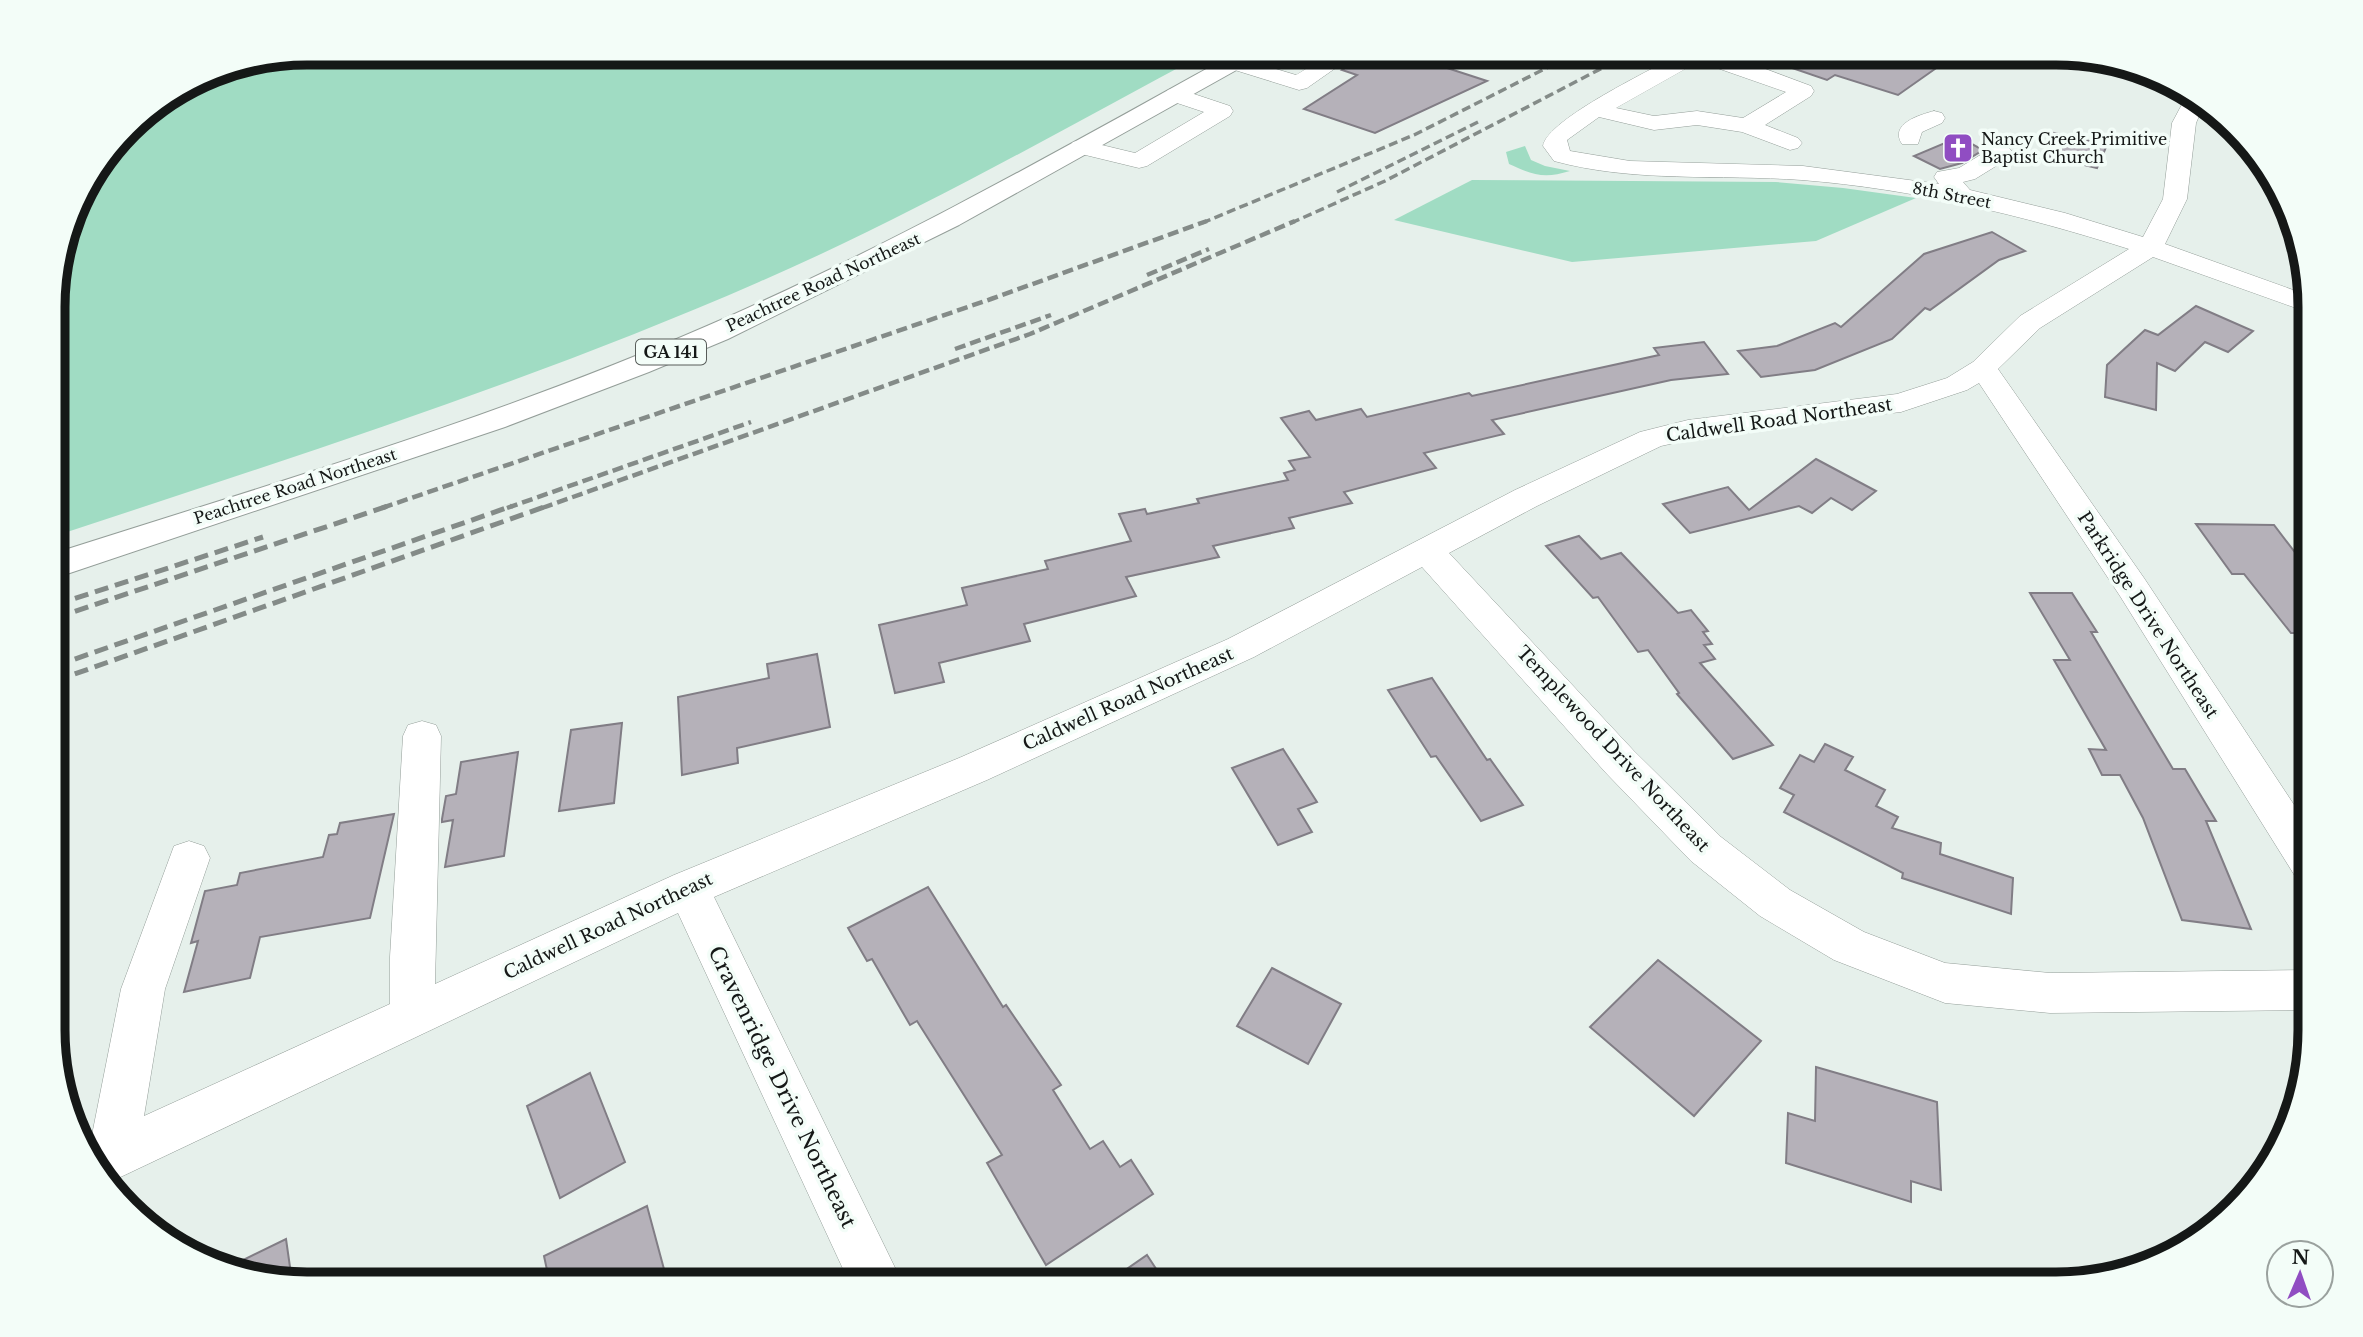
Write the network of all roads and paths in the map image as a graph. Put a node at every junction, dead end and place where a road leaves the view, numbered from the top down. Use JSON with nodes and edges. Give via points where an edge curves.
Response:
{"nodes":[{"id":1,"x":1228,"y":65,"type":"edge"},
{"id":2,"x":1259,"y":65,"type":"edge"},
{"id":3,"x":1326,"y":65,"type":"edge"},
{"id":4,"x":1674,"y":65,"type":"edge"},
{"id":5,"x":1728,"y":65,"type":"edge"},
{"id":6,"x":1176,"y":95,"type":"junction"},
{"id":7,"x":2192,"y":107,"type":"edge"},
{"id":8,"x":1595,"y":110,"type":"junction"},
{"id":9,"x":1934,"y":118,"type":"dead end"},
{"id":10,"x":1746,"y":126,"type":"junction"},
{"id":11,"x":1910,"y":139,"type":"dead end"},
{"id":12,"x":1790,"y":143,"type":"dead end"},
{"id":13,"x":1081,"y":147,"type":"junction"},
{"id":14,"x":1997,"y":148,"type":"dead end"},
{"id":15,"x":1877,"y":162,"type":"dead end"},
{"id":16,"x":1831,"y":176,"type":"junction"},
{"id":17,"x":1962,"y":196,"type":"junction"},
{"id":18,"x":2151,"y":247,"type":"junction"},
{"id":19,"x":2298,"y":301,"type":"edge"},
{"id":20,"x":1983,"y":368,"type":"junction"},
{"id":21,"x":1426,"y":550,"type":"junction"},
{"id":22,"x":65,"y":563,"type":"edge"},
{"id":23,"x":422,"y":736,"type":"dead end"},
{"id":24,"x":2298,"y":845,"type":"edge"},
{"id":25,"x":189,"y":858,"type":"dead end"},
{"id":26,"x":689,"y":888,"type":"junction"},
{"id":27,"x":2298,"y":990,"type":"edge"},
{"id":28,"x":413,"y":1017,"type":"junction"},
{"id":29,"x":103,"y":1161,"type":"edge"},
{"id":30,"x":871,"y":1272,"type":"edge"}],
"edges":[{"from":1,"to":6,"type":"highway","name":"Peachtree Road Northeast","number":"GA 141"},
{"from":2,"to":3,"type":"street","via":[[1298,83]]},
{"from":4,"to":8,"type":"street"},
{"from":5,"to":10,"type":"street","via":[[1803,91]]},
{"from":6,"to":13,"type":"highway","name":"Peachtree Road Northeast","number":"GA 141"},
{"from":6,"to":13,"type":"street","via":[[1222,111],[1139,160]]},
{"from":7,"to":18,"type":"street","via":[[2184,123],[2175,199]]},
{"from":8,"to":10,"type":"street","via":[[1654,123],[1697,118]]},
{"from":8,"to":16,"type":"street","name":"8th Street","via":[[1556,138],[1562,156],[1619,167]]},
{"from":9,"to":11,"type":"street","via":[[1910,129]]},
{"from":10,"to":12,"type":"street"},
{"from":13,"to":22,"type":"highway","name":"Peachtree Road Northeast","number":"GA 141","via":[[906,245],[638,366],[452,435]]},
{"from":14,"to":17,"type":"street","via":[[2001,153],[1966,174],[1947,177]]},
{"from":15,"to":16,"type":"street","via":[[1854,164]]},
{"from":16,"to":17,"type":"street","name":"8th Street"},
{"from":17,"to":18,"type":"street","name":"8th Street"},
{"from":18,"to":19,"type":"street","name":"8th Street"},
{"from":18,"to":20,"type":"street","name":"Caldwell Road Northeast","via":[[2030,322]]},
{"from":20,"to":21,"type":"street","name":"Caldwell Road Northeast","via":[[1957,384],[1901,403],[1792,415],[1651,439]]},
{"from":20,"to":24,"type":"street","name":"Parkridge Drive Northeast","via":[[2132,587]]},
{"from":21,"to":26,"type":"street","name":"Caldwell Road Northeast","via":[[1241,648],[973,769]]},
{"from":21,"to":27,"type":"street","name":"Templewood Drive Northeast","via":[[1706,849],[1775,903],[1849,946],[1944,983],[2050,993]]},
{"from":23,"to":28,"type":"street"},
{"from":25,"to":29,"type":"street","via":[[143,989]]},
{"from":26,"to":28,"type":"street","name":"Caldwell Road Northeast"},
{"from":26,"to":30,"type":"street","name":"Cravenridge Drive Northeast"},
{"from":28,"to":29,"type":"street","name":"Caldwell Road Northeast"}]}
